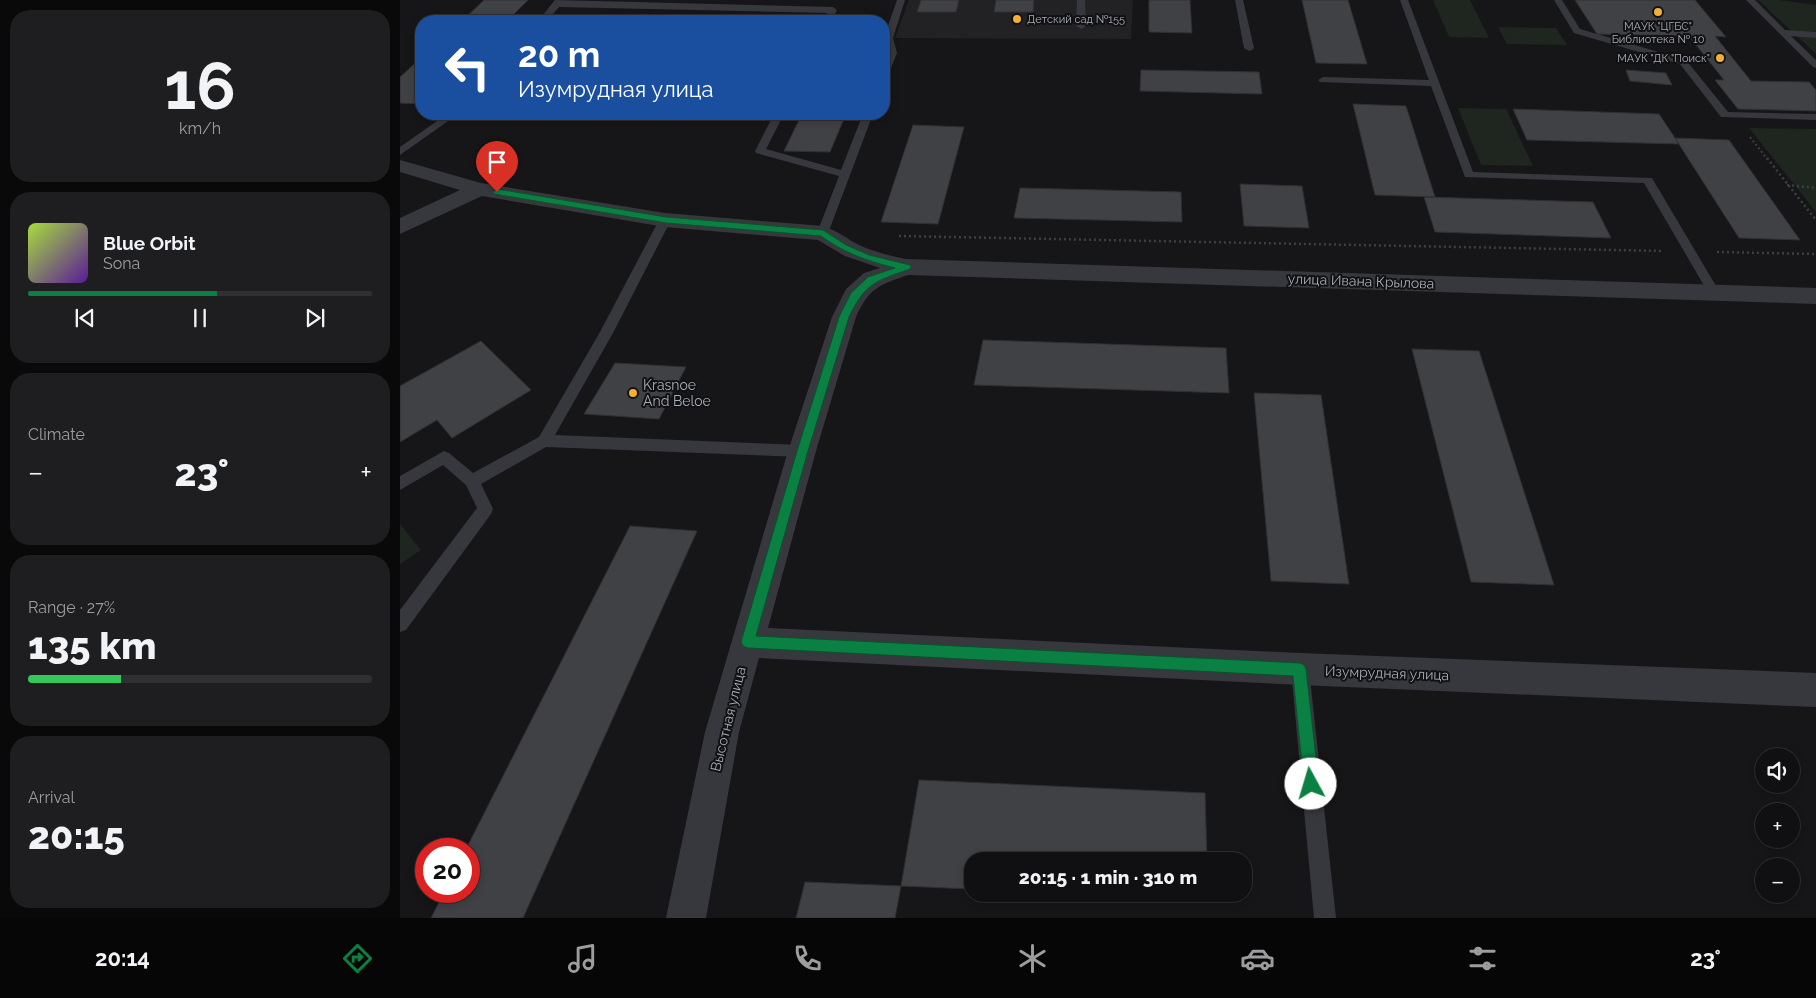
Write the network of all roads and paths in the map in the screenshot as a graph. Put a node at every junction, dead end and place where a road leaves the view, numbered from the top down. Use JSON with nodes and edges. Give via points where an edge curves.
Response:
{"nodes":[{"id":1,"x":901,"y":0,"type":"edge"},
{"id":2,"x":1081,"y":0,"type":"edge"},
{"id":3,"x":1239,"y":0,"type":"edge"},
{"id":4,"x":1404,"y":0,"type":"edge"},
{"id":5,"x":1558,"y":0,"type":"edge"},
{"id":6,"x":1750,"y":0,"type":"edge"},
{"id":7,"x":558,"y":2,"type":"edge"},
{"id":8,"x":547,"y":15,"type":"edge"},
{"id":9,"x":830,"y":15,"type":"edge"},
{"id":10,"x":1080,"y":26,"type":"dead end"},
{"id":11,"x":890,"y":32,"type":"edge"},
{"id":12,"x":1782,"y":32,"type":"junction"},
{"id":13,"x":1816,"y":35,"type":"edge"},
{"id":14,"x":890,"y":46,"type":"edge"},
{"id":15,"x":1249,"y":48,"type":"dead end"},
{"id":16,"x":890,"y":58,"type":"edge"},
{"id":17,"x":1816,"y":65,"type":"edge"},
{"id":18,"x":1323,"y":80,"type":"dead end"},
{"id":19,"x":1435,"y":83,"type":"junction"},
{"id":20,"x":1816,"y":117,"type":"edge"},
{"id":21,"x":445,"y":120,"type":"edge"},
{"id":22,"x":777,"y":120,"type":"edge"},
{"id":23,"x":866,"y":120,"type":"edge"},
{"id":24,"x":1747,"y":133,"type":"dead end"},
{"id":25,"x":400,"y":152,"type":"edge"},
{"id":26,"x":400,"y":166,"type":"edge"},
{"id":27,"x":844,"y":174,"type":"junction"},
{"id":28,"x":1787,"y":185,"type":"junction"},
{"id":29,"x":1816,"y":188,"type":"edge"},
{"id":30,"x":478,"y":189,"type":"junction"},
{"id":31,"x":666,"y":220,"type":"junction"},
{"id":32,"x":1816,"y":220,"type":"edge"},
{"id":33,"x":400,"y":227,"type":"edge"},
{"id":34,"x":823,"y":233,"type":"junction"},
{"id":35,"x":894,"y":236,"type":"dead end"},
{"id":36,"x":1689,"y":251,"type":"junction"},
{"id":37,"x":1816,"y":254,"type":"edge"},
{"id":38,"x":906,"y":267,"type":"junction"},
{"id":39,"x":1713,"y":291,"type":"junction"},
{"id":40,"x":1816,"y":296,"type":"edge"},
{"id":41,"x":544,"y":441,"type":"junction"},
{"id":42,"x":802,"y":451,"type":"junction"},
{"id":43,"x":472,"y":481,"type":"junction"},
{"id":44,"x":400,"y":484,"type":"edge"},
{"id":45,"x":400,"y":624,"type":"edge"},
{"id":46,"x":748,"y":642,"type":"junction"},
{"id":47,"x":1300,"y":669,"type":"junction"},
{"id":48,"x":1816,"y":690,"type":"edge"},
{"id":49,"x":686,"y":918,"type":"edge"},
{"id":50,"x":1325,"y":918,"type":"edge"}],
"edges":[{"from":1,"to":11,"type":"lane"},
{"from":2,"to":10,"type":"lane"},
{"from":3,"to":15,"type":"lane"},
{"from":4,"to":19,"type":"lane"},
{"from":5,"to":20,"type":"lane","via":[[1577,31],[1683,62],[1725,115]]},
{"from":6,"to":12,"type":"lane"},
{"from":7,"to":8,"type":"lane"},
{"from":7,"to":9,"type":"lane","via":[[833,10]]},
{"from":12,"to":13,"type":"lane"},
{"from":12,"to":17,"type":"lane"},
{"from":14,"to":16,"type":"lane"},
{"from":18,"to":19,"type":"lane"},
{"from":19,"to":36,"type":"lane","via":[[1469,175],[1648,180]]},
{"from":21,"to":25,"type":"lane"},
{"from":22,"to":27,"type":"lane","via":[[760,151]]},
{"from":23,"to":27,"type":"lane"},
{"from":24,"to":28,"type":"path"},
{"from":26,"to":30,"type":"street"},
{"from":27,"to":34,"type":"lane"},
{"from":28,"to":29,"type":"path"},
{"from":28,"to":32,"type":"path"},
{"from":30,"to":31,"type":"street"},
{"from":30,"to":33,"type":"street"},
{"from":31,"to":34,"type":"street"},
{"from":31,"to":41,"type":"lane"},
{"from":34,"to":38,"type":"street","via":[[867,258]]},
{"from":35,"to":36,"type":"path"},
{"from":36,"to":37,"type":"path"},
{"from":36,"to":39,"type":"lane"},
{"from":38,"to":39,"type":"street","name":"улица Ивана Крылова"},
{"from":38,"to":42,"type":"street","name":"Высотная улица","via":[[872,279],[854,295],[844,317]]},
{"from":39,"to":40,"type":"street","name":"улица Ивана Крылова"},
{"from":41,"to":42,"type":"lane"},
{"from":41,"to":43,"type":"lane"},
{"from":42,"to":46,"type":"street","name":"Высотная улица"},
{"from":43,"to":44,"type":"lane","via":[[444,457]]},
{"from":43,"to":45,"type":"lane","via":[[485,509]]},
{"from":46,"to":47,"type":"street","name":"Изумрудная улица"},
{"from":46,"to":49,"type":"street","name":"Высотная улица","via":[[722,732]]},
{"from":47,"to":48,"type":"street","name":"Изумрудная улица"},
{"from":47,"to":50,"type":"lane"}]}
